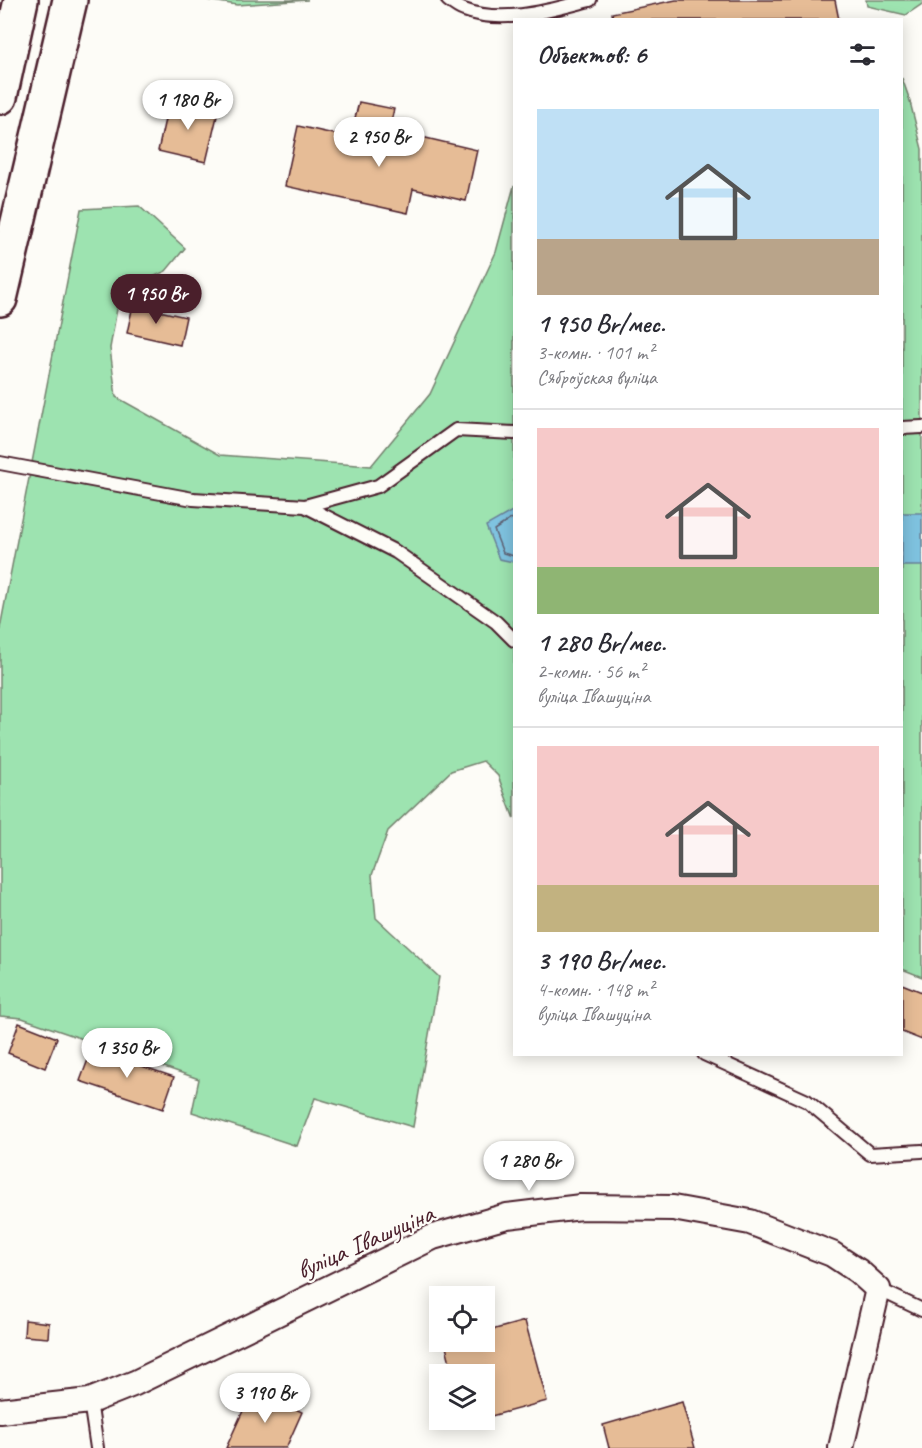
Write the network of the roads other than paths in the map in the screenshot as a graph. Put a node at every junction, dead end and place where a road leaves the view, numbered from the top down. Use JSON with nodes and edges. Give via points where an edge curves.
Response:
{"nodes":[{"id":1,"x":21,"y":0,"type":"edge"},
{"id":2,"x":70,"y":0,"type":"edge"},
{"id":3,"x":448,"y":0,"type":"edge"},
{"id":4,"x":590,"y":0,"type":"edge"},
{"id":5,"x":0,"y":97,"type":"edge"},
{"id":6,"x":0,"y":299,"type":"edge"},
{"id":7,"x":922,"y":427,"type":"edge"},
{"id":8,"x":903,"y":428,"type":"edge"},
{"id":9,"x":513,"y":433,"type":"edge"},
{"id":10,"x":0,"y":463,"type":"edge"},
{"id":11,"x":304,"y":506,"type":"junction"},
{"id":12,"x":513,"y":639,"type":"edge"},
{"id":13,"x":708,"y":1056,"type":"edge"},
{"id":14,"x":922,"y":1151,"type":"edge"},
{"id":15,"x":878,"y":1289,"type":"junction"},
{"id":16,"x":922,"y":1310,"type":"edge"},
{"id":17,"x":90,"y":1401,"type":"junction"},
{"id":18,"x":0,"y":1411,"type":"edge"},
{"id":19,"x":97,"y":1448,"type":"edge"},
{"id":20,"x":841,"y":1448,"type":"edge"}],
"edges":[{"from":1,"to":5,"type":"main road"},
{"from":2,"to":6,"type":"main road"},
{"from":3,"to":4,"type":"lane","via":[[462,10],[491,17],[545,11]]},
{"from":7,"to":8,"type":"lane"},
{"from":9,"to":11,"type":"lane","via":[[456,430],[378,486]]},
{"from":10,"to":11,"type":"lane","via":[[193,499]]},
{"from":11,"to":12,"type":"lane","via":[[396,552],[496,622]]},
{"from":13,"to":14,"type":"lane","via":[[807,1101],[870,1154]]},
{"from":15,"to":16,"type":"lane"},
{"from":15,"to":17,"type":"street","name":"вуліца Івашуціна","via":[[832,1254],[750,1222],[673,1208],[581,1207],[507,1216],[433,1237],[135,1383]]},
{"from":15,"to":20,"type":"street"},
{"from":17,"to":18,"type":"street","name":"вуліца Івашуціна"},
{"from":17,"to":19,"type":"lane"}]}
